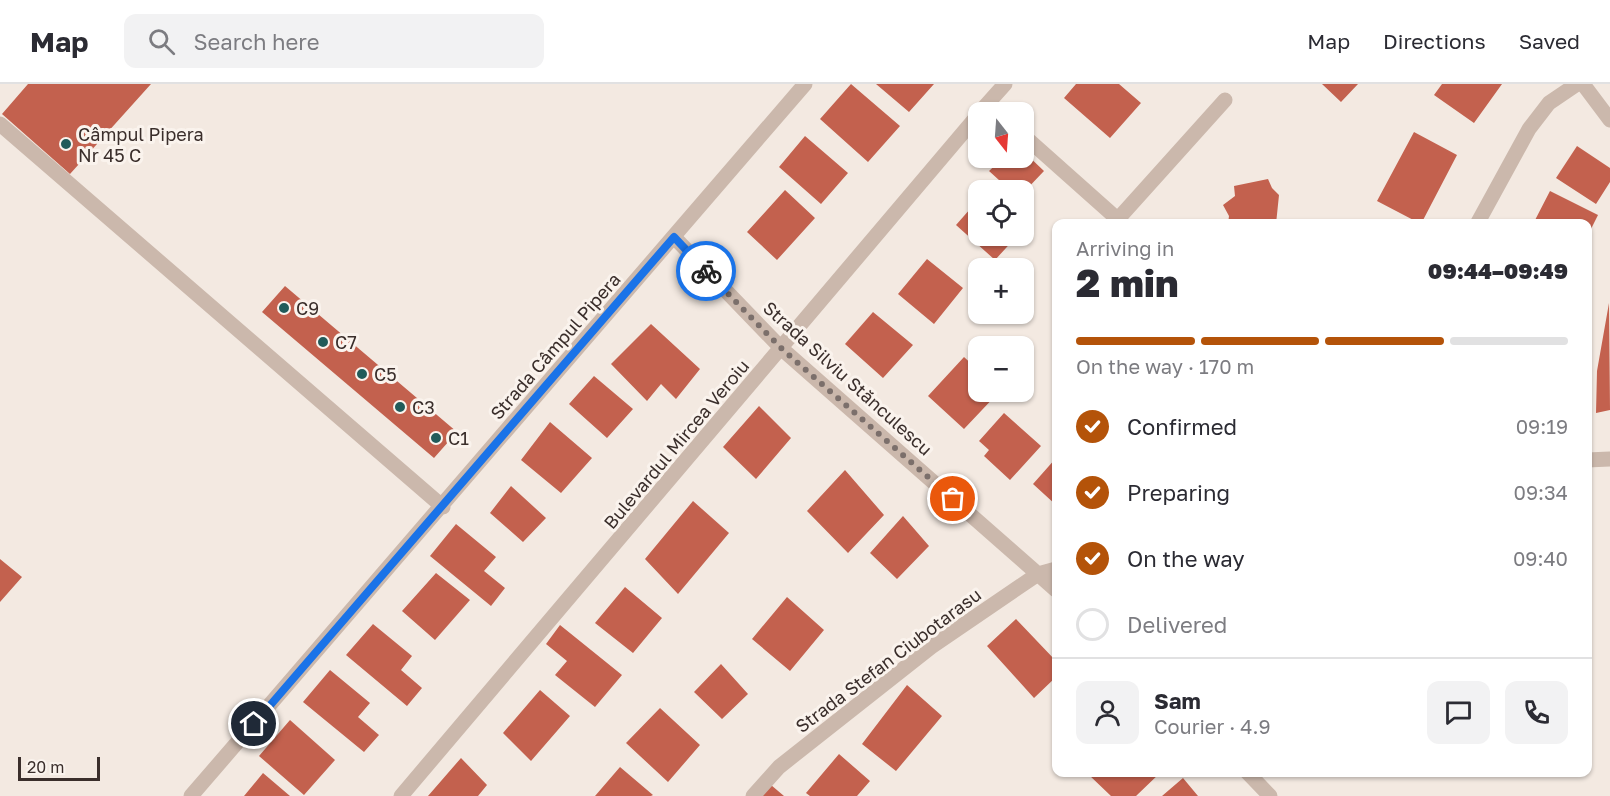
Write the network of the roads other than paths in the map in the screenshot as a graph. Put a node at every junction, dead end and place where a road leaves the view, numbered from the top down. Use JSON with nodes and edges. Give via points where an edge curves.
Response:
{"nodes":[{"id":1,"x":805,"y":84,"type":"edge"},
{"id":2,"x":1005,"y":84,"type":"edge"},
{"id":3,"x":1576,"y":84,"type":"edge"},
{"id":4,"x":1583,"y":84,"type":"edge"},
{"id":5,"x":1225,"y":100,"type":"dead end"},
{"id":6,"x":992,"y":102,"type":"edge"},
{"id":7,"x":1610,"y":120,"type":"edge"},
{"id":8,"x":0,"y":124,"type":"edge"},
{"id":9,"x":968,"y":132,"type":"edge"},
{"id":10,"x":1034,"y":145,"type":"edge"},
{"id":11,"x":1119,"y":219,"type":"edge"},
{"id":12,"x":1123,"y":219,"type":"edge"},
{"id":13,"x":1480,"y":219,"type":"edge"},
{"id":14,"x":674,"y":237,"type":"junction"},
{"id":15,"x":782,"y":349,"type":"junction"},
{"id":16,"x":1610,"y":459,"type":"edge"},
{"id":17,"x":1592,"y":460,"type":"edge"},
{"id":18,"x":442,"y":507,"type":"junction"},
{"id":19,"x":1052,"y":570,"type":"edge"},
{"id":20,"x":1038,"y":574,"type":"junction"},
{"id":21,"x":1052,"y":586,"type":"edge"},
{"id":22,"x":1252,"y":777,"type":"edge"},
{"id":23,"x":191,"y":796,"type":"edge"},
{"id":24,"x":401,"y":796,"type":"edge"},
{"id":25,"x":753,"y":796,"type":"edge"},
{"id":26,"x":1270,"y":796,"type":"edge"}],
"edges":[{"from":1,"to":14,"type":"street","name":"Strada Câmpul Pipera"},
{"from":2,"to":6,"type":"street","name":"Bulevardul Mircea Veroiu"},
{"from":3,"to":13,"type":"street","via":[[1550,103],[1529,129]]},
{"from":4,"to":7,"type":"street"},
{"from":5,"to":12,"type":"street"},
{"from":8,"to":18,"type":"street"},
{"from":9,"to":15,"type":"street","name":"Bulevardul Mircea Veroiu"},
{"from":10,"to":11,"type":"street"},
{"from":14,"to":15,"type":"street","name":"Strada Silviu Stănculescu"},
{"from":14,"to":18,"type":"street","name":"Strada Câmpul Pipera"},
{"from":15,"to":20,"type":"street","name":"Strada Silviu Stănculescu"},
{"from":15,"to":24,"type":"street","name":"Bulevardul Mircea Veroiu"},
{"from":16,"to":17,"type":"street"},
{"from":18,"to":23,"type":"street","name":"Strada Câmpul Pipera"},
{"from":19,"to":20,"type":"street","name":"Strada Stefan Ciubotarasu"},
{"from":20,"to":21,"type":"street","name":"Strada Silviu Stănculescu"},
{"from":20,"to":25,"type":"street","name":"Strada Stefan Ciubotarasu","via":[[931,647],[779,767]]},
{"from":22,"to":26,"type":"street"}]}
